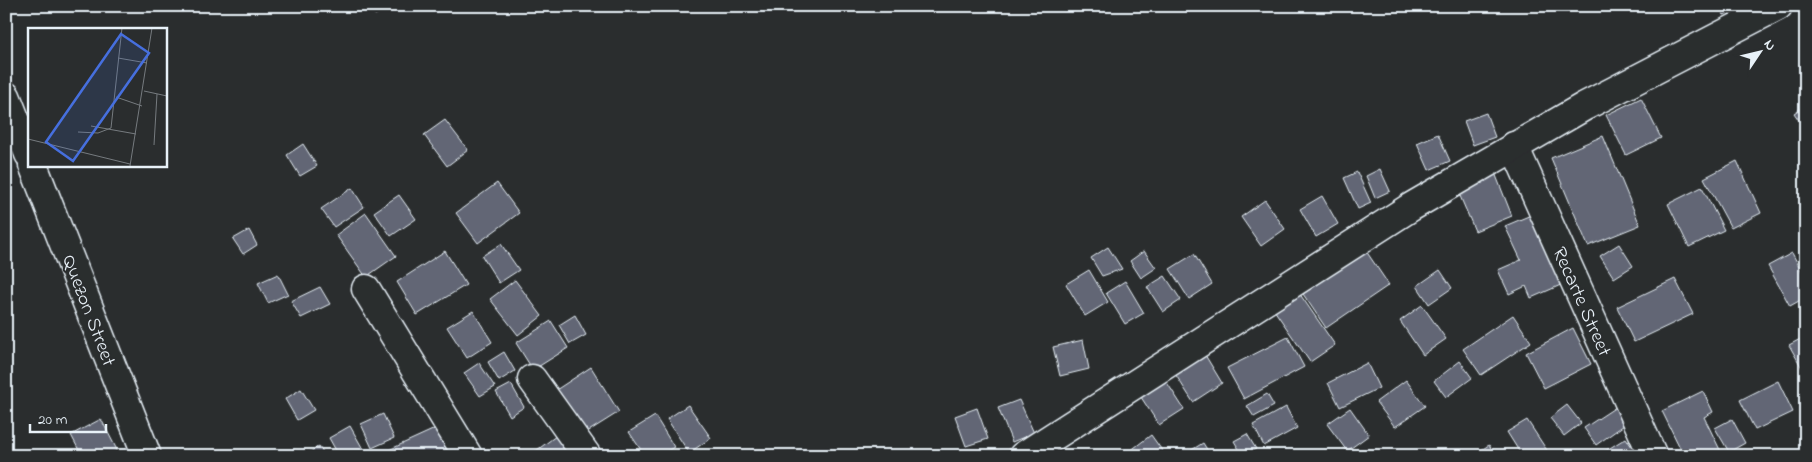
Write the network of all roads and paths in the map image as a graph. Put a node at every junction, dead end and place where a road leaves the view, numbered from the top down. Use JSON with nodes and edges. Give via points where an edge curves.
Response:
{"nodes":[{"id":1,"x":1778,"y":6,"type":"edge"},
{"id":2,"x":6,"y":96,"type":"edge"},
{"id":3,"x":1514,"y":146,"type":"junction"},
{"id":4,"x":28,"y":151,"type":"edge"},
{"id":5,"x":33,"y":166,"type":"edge"},
{"id":6,"x":366,"y":289,"type":"dead end"},
{"id":7,"x":532,"y":379,"type":"dead end"},
{"id":8,"x":1055,"y":447,"type":"edge"},
{"id":9,"x":147,"y":456,"type":"edge"},
{"id":10,"x":468,"y":456,"type":"edge"},
{"id":11,"x":587,"y":456,"type":"edge"},
{"id":12,"x":1023,"y":456,"type":"edge"},
{"id":13,"x":1653,"y":456,"type":"edge"}],
"edges":[{"from":1,"to":3,"type":"street"},
{"from":2,"to":4,"type":"street"},
{"from":3,"to":8,"type":"street","via":[[1411,206]]},
{"from":3,"to":13,"type":"street","name":"Recarte Street"},
{"from":5,"to":9,"type":"street","name":"Quezon Street"},
{"from":6,"to":10,"type":"street"},
{"from":7,"to":11,"type":"street"},
{"from":8,"to":12,"type":"street"}]}
